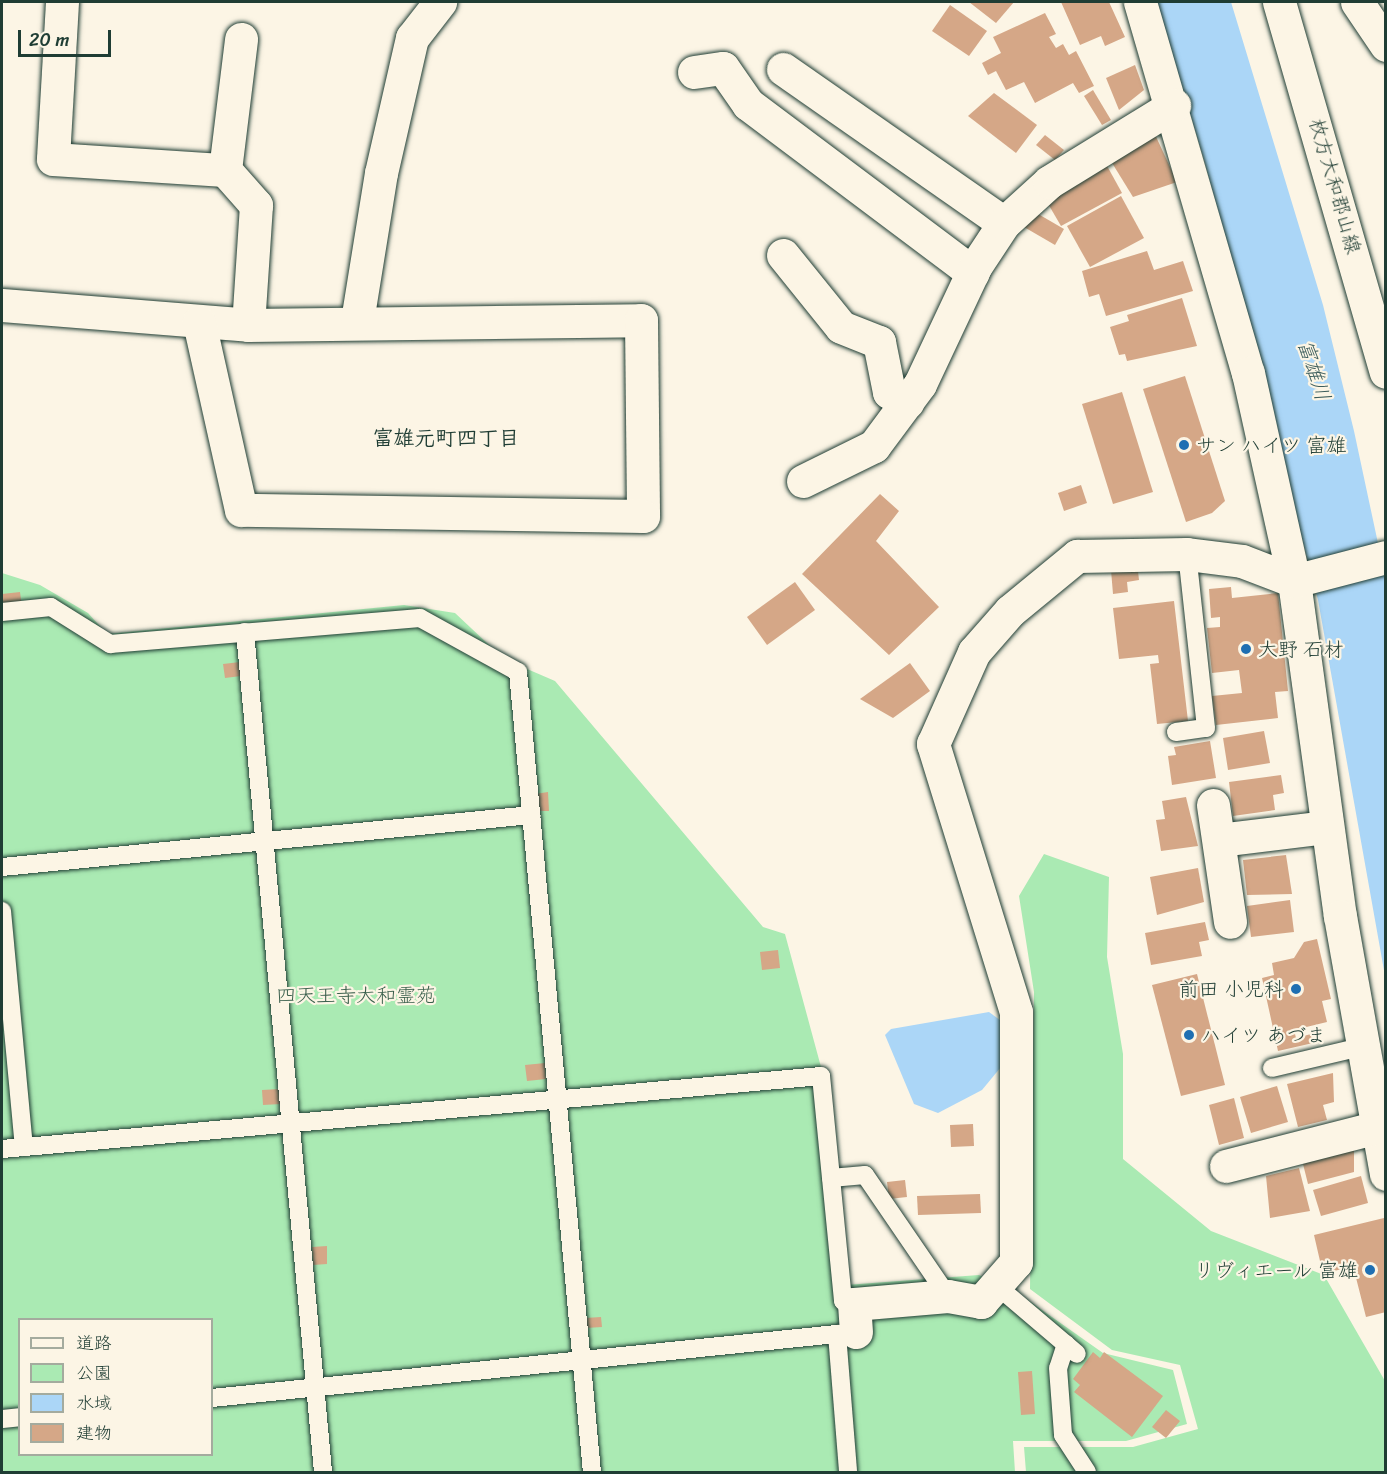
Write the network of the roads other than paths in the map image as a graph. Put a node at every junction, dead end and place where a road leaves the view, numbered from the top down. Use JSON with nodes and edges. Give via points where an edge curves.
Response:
{"nodes":[{"id":1,"x":62,"y":2,"type":"edge"},
{"id":2,"x":440,"y":2,"type":"edge"},
{"id":3,"x":1140,"y":2,"type":"edge"},
{"id":4,"x":1279,"y":2,"type":"edge"},
{"id":5,"x":1357,"y":2,"type":"edge"},
{"id":6,"x":241,"y":39,"type":"dead end"},
{"id":7,"x":1386,"y":45,"type":"edge"},
{"id":8,"x":783,"y":69,"type":"dead end"},
{"id":9,"x":694,"y":72,"type":"dead end"},
{"id":10,"x":1174,"y":105,"type":"junction"},
{"id":11,"x":225,"y":170,"type":"junction"},
{"id":12,"x":1004,"y":223,"type":"junction"},
{"id":13,"x":783,"y":255,"type":"dead end"},
{"id":14,"x":973,"y":273,"type":"junction"},
{"id":15,"x":2,"y":305,"type":"edge"},
{"id":16,"x":357,"y":321,"type":"junction"},
{"id":17,"x":200,"y":322,"type":"junction"},
{"id":18,"x":248,"y":325,"type":"junction"},
{"id":19,"x":1386,"y":372,"type":"edge"},
{"id":20,"x":907,"y":402,"type":"junction"},
{"id":21,"x":803,"y":481,"type":"dead end"},
{"id":22,"x":1187,"y":554,"type":"junction"},
{"id":23,"x":1386,"y":557,"type":"edge"},
{"id":24,"x":1294,"y":581,"type":"junction"},
{"id":25,"x":2,"y":612,"type":"edge"},
{"id":26,"x":245,"y":632,"type":"junction"},
{"id":27,"x":1176,"y":732,"type":"dead end"},
{"id":28,"x":1214,"y":805,"type":"dead end"},
{"id":29,"x":531,"y":815,"type":"junction"},
{"id":30,"x":1327,"y":827,"type":"junction"},
{"id":31,"x":1219,"y":840,"type":"junction"},
{"id":32,"x":265,"y":841,"type":"junction"},
{"id":33,"x":2,"y":867,"type":"edge"},
{"id":34,"x":2,"y":910,"type":"edge"},
{"id":35,"x":1230,"y":922,"type":"dead end"},
{"id":36,"x":1361,"y":1047,"type":"junction"},
{"id":37,"x":1272,"y":1068,"type":"dead end"},
{"id":38,"x":558,"y":1098,"type":"junction"},
{"id":39,"x":291,"y":1120,"type":"junction"},
{"id":40,"x":1380,"y":1126,"type":"edge"},
{"id":41,"x":24,"y":1147,"type":"junction"},
{"id":42,"x":2,"y":1149,"type":"edge"},
{"id":43,"x":1226,"y":1166,"type":"dead end"},
{"id":44,"x":1386,"y":1174,"type":"edge"},
{"id":45,"x":831,"y":1178,"type":"junction"},
{"id":46,"x":996,"y":1285,"type":"junction"},
{"id":47,"x":948,"y":1296,"type":"junction"},
{"id":48,"x":849,"y":1323,"type":"junction"},
{"id":49,"x":582,"y":1360,"type":"junction"},
{"id":50,"x":316,"y":1388,"type":"junction"},
{"id":51,"x":213,"y":1398,"type":"edge"},
{"id":52,"x":18,"y":1417,"type":"edge"},
{"id":53,"x":2,"y":1419,"type":"edge"},
{"id":54,"x":323,"y":1473,"type":"edge"},
{"id":55,"x":592,"y":1473,"type":"edge"},
{"id":56,"x":848,"y":1473,"type":"edge"},
{"id":57,"x":1087,"y":1473,"type":"edge"}],
"edges":[{"from":1,"to":11,"type":"street","via":[[53,159]]},
{"from":2,"to":16,"type":"street","via":[[412,38],[381,173]]},
{"from":3,"to":10,"type":"street"},
{"from":4,"to":19,"type":"street","name":"枚方大和郡山線"},
{"from":5,"to":7,"type":"street"},
{"from":6,"to":11,"type":"street"},
{"from":8,"to":12,"type":"street"},
{"from":9,"to":14,"type":"street","via":[[723,68],[748,104]]},
{"from":10,"to":12,"type":"street","via":[[1049,182]]},
{"from":10,"to":24,"type":"street","via":[[1248,373]]},
{"from":11,"to":18,"type":"street","via":[[256,205]]},
{"from":12,"to":14,"type":"street"},
{"from":13,"to":20,"type":"street","via":[[841,327],[879,342],[890,392]]},
{"from":14,"to":20,"type":"street"},
{"from":15,"to":17,"type":"street"},
{"from":16,"to":17,"type":"street","via":[[641,320],[643,516],[241,510]]},
{"from":16,"to":18,"type":"street"},
{"from":17,"to":18,"type":"street"},
{"from":20,"to":21,"type":"street","via":[[874,446]]},
{"from":22,"to":24,"type":"street","via":[[1242,561]]},
{"from":22,"to":27,"type":"lane","via":[[1206,728]]},
{"from":22,"to":46,"type":"street","via":[[1077,556],[1010,611],[974,652],[933,744],[1016,1012],[1016,1262]]},
{"from":23,"to":24,"type":"street"},
{"from":24,"to":30,"type":"street"},
{"from":25,"to":26,"type":"lane","via":[[51,607],[110,644]]},
{"from":26,"to":29,"type":"lane","via":[[420,618],[518,672]]},
{"from":26,"to":32,"type":"lane"},
{"from":28,"to":31,"type":"street"},
{"from":29,"to":32,"type":"lane"},
{"from":29,"to":38,"type":"lane"},
{"from":30,"to":31,"type":"street"},
{"from":30,"to":36,"type":"street"},
{"from":31,"to":35,"type":"street"},
{"from":32,"to":33,"type":"lane"},
{"from":32,"to":39,"type":"lane"},
{"from":34,"to":41,"type":"lane"},
{"from":36,"to":37,"type":"lane"},
{"from":36,"to":40,"type":"street"},
{"from":38,"to":39,"type":"lane"},
{"from":38,"to":45,"type":"lane","via":[[821,1076]]},
{"from":38,"to":49,"type":"lane"},
{"from":39,"to":41,"type":"lane"},
{"from":39,"to":50,"type":"lane"},
{"from":40,"to":43,"type":"street"},
{"from":40,"to":44,"type":"street"},
{"from":41,"to":42,"type":"lane"},
{"from":45,"to":47,"type":"lane","via":[[865,1175]]},
{"from":45,"to":48,"type":"lane","via":[[843,1301]]},
{"from":46,"to":47,"type":"street","via":[[981,1302]]},
{"from":46,"to":57,"type":"lane","via":[[1072,1349],[1058,1368],[1063,1435]]},
{"from":47,"to":48,"type":"street"},
{"from":48,"to":49,"type":"lane"},
{"from":48,"to":56,"type":"lane"},
{"from":49,"to":50,"type":"lane"},
{"from":49,"to":55,"type":"lane"},
{"from":50,"to":51,"type":"lane"},
{"from":50,"to":54,"type":"lane"},
{"from":52,"to":53,"type":"lane"}]}
